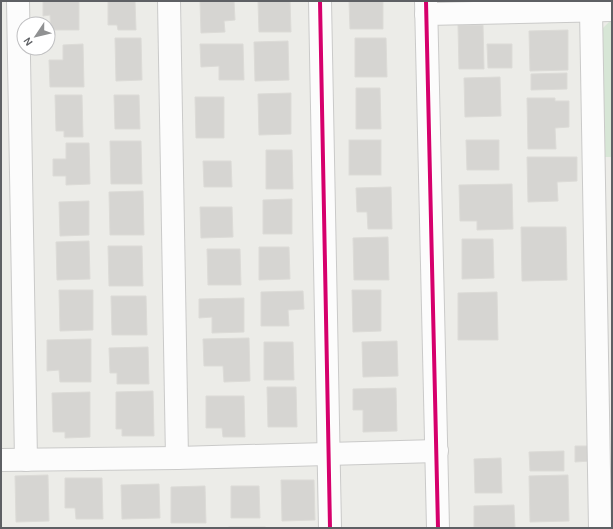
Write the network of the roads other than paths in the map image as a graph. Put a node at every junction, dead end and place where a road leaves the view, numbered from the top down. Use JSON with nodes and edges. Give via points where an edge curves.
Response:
{"nodes":[{"id":1,"x":18,"y":1,"type":"edge"},
{"id":2,"x":169,"y":1,"type":"edge"},
{"id":3,"x":320,"y":1,"type":"edge"},
{"id":4,"x":426,"y":8,"type":"edge"},
{"id":5,"x":590,"y":10,"type":"junction"},
{"id":6,"x":612,"y":10,"type":"edge"},
{"id":7,"x":437,"y":451,"type":"junction"},
{"id":8,"x":329,"y":454,"type":"junction"},
{"id":9,"x":177,"y":458,"type":"junction"},
{"id":10,"x":1,"y":460,"type":"edge"},
{"id":11,"x":26,"y":460,"type":"junction"},
{"id":12,"x":330,"y":528,"type":"edge"},
{"id":13,"x":438,"y":528,"type":"edge"},
{"id":14,"x":600,"y":528,"type":"edge"}],
"edges":[{"from":1,"to":11,"type":"street"},
{"from":2,"to":9,"type":"street"},
{"from":3,"to":8,"type":"street"},
{"from":4,"to":5,"type":"street"},
{"from":4,"to":7,"type":"street"},
{"from":5,"to":6,"type":"street"},
{"from":5,"to":14,"type":"street"},
{"from":7,"to":8,"type":"street"},
{"from":7,"to":13,"type":"street"},
{"from":8,"to":9,"type":"street"},
{"from":8,"to":12,"type":"street"},
{"from":9,"to":11,"type":"street"},
{"from":10,"to":11,"type":"street"}]}
